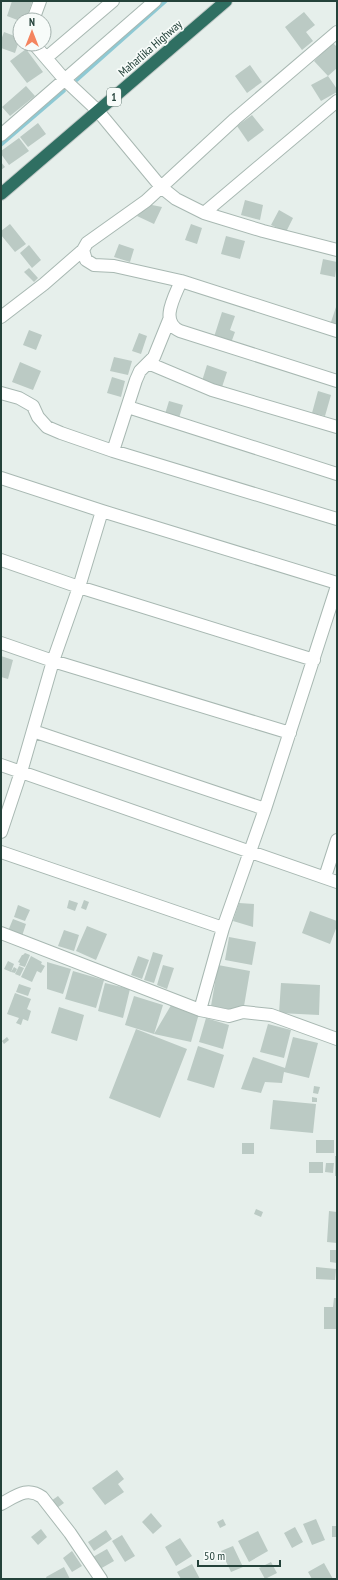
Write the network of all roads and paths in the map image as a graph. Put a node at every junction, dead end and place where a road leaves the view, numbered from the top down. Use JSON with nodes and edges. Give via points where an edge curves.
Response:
{"nodes":[{"id":1,"x":40,"y":1,"type":"edge"},
{"id":2,"x":113,"y":1,"type":"edge"},
{"id":3,"x":155,"y":1,"type":"edge"},
{"id":4,"x":226,"y":1,"type":"edge"},
{"id":5,"x":36,"y":12,"type":"edge"},
{"id":6,"x":337,"y":32,"type":"edge"},
{"id":7,"x":41,"y":52,"type":"edge"},
{"id":8,"x":46,"y":58,"type":"junction"},
{"id":9,"x":65,"y":80,"type":"junction"},
{"id":10,"x":337,"y":101,"type":"edge"},
{"id":11,"x":98,"y":111,"type":"junction"},
{"id":12,"x":1,"y":135,"type":"edge"},
{"id":13,"x":161,"y":187,"type":"junction"},
{"id":14,"x":1,"y":194,"type":"edge"},
{"id":15,"x":204,"y":213,"type":"junction"},
{"id":16,"x":83,"y":250,"type":"junction"},
{"id":17,"x":337,"y":250,"type":"edge"},
{"id":18,"x":181,"y":281,"type":"junction"},
{"id":19,"x":1,"y":317,"type":"edge"},
{"id":20,"x":169,"y":320,"type":"junction"},
{"id":21,"x":337,"y":331,"type":"edge"},
{"id":22,"x":148,"y":364,"type":"junction"},
{"id":23,"x":337,"y":381,"type":"edge"},
{"id":24,"x":1,"y":393,"type":"edge"},
{"id":25,"x":128,"y":408,"type":"junction"},
{"id":26,"x":337,"y":427,"type":"edge"},
{"id":27,"x":113,"y":451,"type":"junction"},
{"id":28,"x":337,"y":474,"type":"edge"},
{"id":29,"x":1,"y":478,"type":"edge"},
{"id":30,"x":102,"y":512,"type":"junction"},
{"id":31,"x":337,"y":518,"type":"edge"},
{"id":32,"x":1,"y":560,"type":"edge"},
{"id":33,"x":337,"y":584,"type":"edge"},
{"id":34,"x":79,"y":587,"type":"junction"},
{"id":35,"x":1,"y":642,"type":"edge"},
{"id":36,"x":53,"y":660,"type":"junction"},
{"id":37,"x":314,"y":660,"type":"junction"},
{"id":38,"x":33,"y":731,"type":"junction"},
{"id":39,"x":290,"y":733,"type":"junction"},
{"id":40,"x":1,"y":765,"type":"edge"},
{"id":41,"x":21,"y":772,"type":"junction"},
{"id":42,"x":264,"y":809,"type":"junction"},
{"id":43,"x":1,"y":832,"type":"edge"},
{"id":44,"x":337,"y":840,"type":"edge"},
{"id":45,"x":249,"y":850,"type":"junction"},
{"id":46,"x":1,"y":852,"type":"edge"},
{"id":47,"x":325,"y":877,"type":"junction"},
{"id":48,"x":337,"y":882,"type":"edge"},
{"id":49,"x":223,"y":928,"type":"junction"},
{"id":50,"x":1,"y":933,"type":"edge"},
{"id":51,"x":200,"y":1010,"type":"junction"},
{"id":52,"x":337,"y":1039,"type":"edge"},
{"id":53,"x":1,"y":1504,"type":"edge"},
{"id":54,"x":101,"y":1579,"type":"edge"}],
"edges":[{"from":1,"to":5,"type":"street"},
{"from":2,"to":8,"type":"street"},
{"from":3,"to":9,"type":"street"},
{"from":4,"to":11,"type":"highway","name":"Maharlika Highway","number":"1"},
{"from":6,"to":13,"type":"street","via":[[235,119]]},
{"from":7,"to":8,"type":"street"},
{"from":8,"to":9,"type":"street"},
{"from":9,"to":11,"type":"street"},
{"from":9,"to":12,"type":"street"},
{"from":10,"to":15,"type":"street"},
{"from":11,"to":13,"type":"street"},
{"from":11,"to":14,"type":"highway","name":"Maharlika Highway","number":"1"},
{"from":13,"to":15,"type":"street","via":[[176,200]]},
{"from":13,"to":16,"type":"street","via":[[87,243]]},
{"from":15,"to":17,"type":"street"},
{"from":16,"to":18,"type":"street","via":[[86,260],[94,265],[114,266]]},
{"from":16,"to":19,"type":"street"},
{"from":18,"to":20,"type":"street"},
{"from":18,"to":21,"type":"street"},
{"from":20,"to":22,"type":"street","via":[[154,357]]},
{"from":20,"to":23,"type":"street","via":[[174,328],[180,331]]},
{"from":22,"to":25,"type":"street","via":[[140,371]]},
{"from":22,"to":26,"type":"street","via":[[212,390]]},
{"from":24,"to":27,"type":"street","via":[[19,398],[33,406],[46,427]]},
{"from":25,"to":27,"type":"street"},
{"from":25,"to":28,"type":"street"},
{"from":27,"to":31,"type":"street"},
{"from":29,"to":30,"type":"street"},
{"from":30,"to":33,"type":"street"},
{"from":30,"to":34,"type":"street"},
{"from":32,"to":34,"type":"street"},
{"from":33,"to":37,"type":"street"},
{"from":34,"to":36,"type":"street"},
{"from":34,"to":37,"type":"street"},
{"from":35,"to":36,"type":"street"},
{"from":36,"to":38,"type":"street"},
{"from":36,"to":39,"type":"street"},
{"from":37,"to":39,"type":"street"},
{"from":38,"to":41,"type":"street"},
{"from":38,"to":42,"type":"street"},
{"from":39,"to":42,"type":"street"},
{"from":40,"to":41,"type":"street"},
{"from":41,"to":43,"type":"street"},
{"from":41,"to":45,"type":"street"},
{"from":42,"to":45,"type":"street"},
{"from":44,"to":47,"type":"street"},
{"from":45,"to":47,"type":"street"},
{"from":45,"to":49,"type":"street"},
{"from":46,"to":49,"type":"street"},
{"from":47,"to":48,"type":"street"},
{"from":49,"to":51,"type":"street"},
{"from":50,"to":51,"type":"street"},
{"from":51,"to":52,"type":"street","via":[[229,1016],[243,1012],[271,1015]]},
{"from":53,"to":54,"type":"street","via":[[23,1492],[36,1492],[70,1533]]}]}
